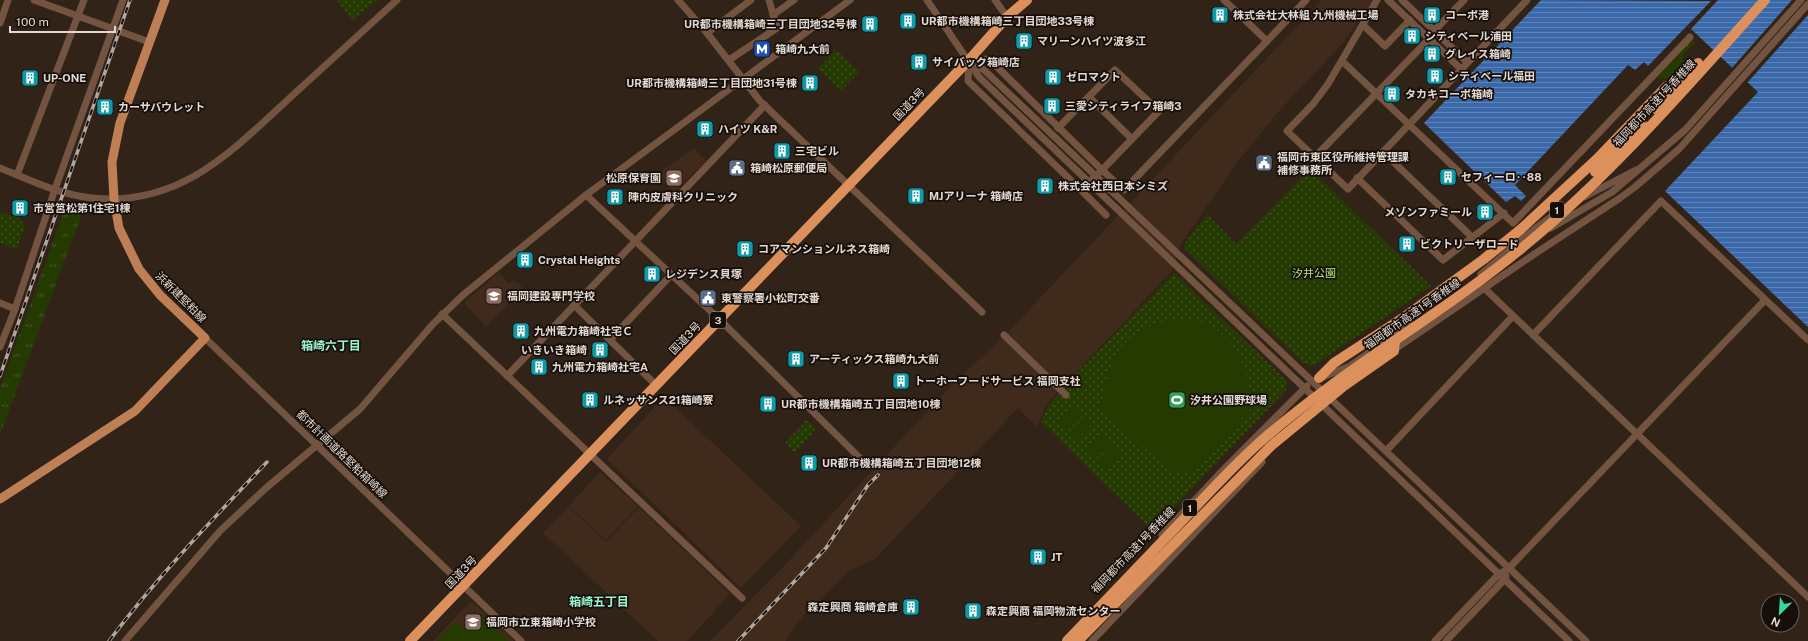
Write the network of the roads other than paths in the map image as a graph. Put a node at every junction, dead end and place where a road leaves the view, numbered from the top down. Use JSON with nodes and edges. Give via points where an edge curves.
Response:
{"nodes":[{"id":1,"x":8,"y":0,"type":"edge"},
{"id":2,"x":34,"y":0,"type":"edge"},
{"id":3,"x":84,"y":0,"type":"edge"},
{"id":4,"x":123,"y":0,"type":"edge"},
{"id":5,"x":165,"y":0,"type":"edge"},
{"id":6,"x":397,"y":0,"type":"edge"},
{"id":7,"x":752,"y":0,"type":"edge"},
{"id":8,"x":769,"y":0,"type":"edge"},
{"id":9,"x":794,"y":0,"type":"edge"},
{"id":10,"x":850,"y":0,"type":"edge"},
{"id":11,"x":927,"y":0,"type":"edge"},
{"id":12,"x":994,"y":0,"type":"edge"},
{"id":13,"x":1027,"y":0,"type":"edge"},
{"id":14,"x":1224,"y":0,"type":"edge"},
{"id":15,"x":1306,"y":0,"type":"edge"},
{"id":16,"x":1377,"y":0,"type":"edge"},
{"id":17,"x":1388,"y":0,"type":"edge"},
{"id":18,"x":1403,"y":0,"type":"edge"},
{"id":19,"x":1464,"y":0,"type":"edge"},
{"id":20,"x":1527,"y":0,"type":"edge"},
{"id":21,"x":1758,"y":0,"type":"edge"},
{"id":22,"x":1765,"y":0,"type":"edge"},
{"id":23,"x":1801,"y":0,"type":"edge"},
{"id":24,"x":682,"y":1,"type":"edge"},
{"id":25,"x":1808,"y":4,"type":"edge"},
{"id":26,"x":773,"y":14,"type":"junction"},
{"id":27,"x":78,"y":16,"type":"junction"},
{"id":28,"x":1007,"y":17,"type":"junction"},
{"id":29,"x":1410,"y":20,"type":"junction"},
{"id":30,"x":0,"y":23,"type":"edge"},
{"id":31,"x":1363,"y":25,"type":"junction"},
{"id":32,"x":113,"y":30,"type":"junction"},
{"id":33,"x":1434,"y":31,"type":"junction"},
{"id":34,"x":707,"y":33,"type":"junction"},
{"id":35,"x":1690,"y":36,"type":"dead end"},
{"id":36,"x":1429,"y":39,"type":"junction"},
{"id":37,"x":1267,"y":41,"type":"junction"},
{"id":38,"x":149,"y":42,"type":"junction"},
{"id":39,"x":729,"y":60,"type":"junction"},
{"id":40,"x":968,"y":60,"type":"junction"},
{"id":41,"x":1342,"y":61,"type":"junction"},
{"id":42,"x":1468,"y":62,"type":"junction"},
{"id":43,"x":1700,"y":62,"type":"junction"},
{"id":44,"x":1461,"y":69,"type":"junction"},
{"id":45,"x":744,"y":80,"type":"junction"},
{"id":46,"x":1376,"y":93,"type":"junction"},
{"id":47,"x":1089,"y":97,"type":"junction"},
{"id":48,"x":765,"y":105,"type":"junction"},
{"id":49,"x":1408,"y":124,"type":"junction"},
{"id":50,"x":1058,"y":128,"type":"junction"},
{"id":51,"x":1132,"y":139,"type":"junction"},
{"id":52,"x":1382,"y":152,"type":"junction"},
{"id":53,"x":1314,"y":158,"type":"junction"},
{"id":54,"x":1072,"y":160,"type":"junction"},
{"id":55,"x":0,"y":168,"type":"edge"},
{"id":56,"x":1102,"y":170,"type":"junction"},
{"id":57,"x":17,"y":175,"type":"junction"},
{"id":58,"x":1357,"y":178,"type":"junction"},
{"id":59,"x":848,"y":184,"type":"junction"},
{"id":60,"x":55,"y":189,"type":"junction"},
{"id":61,"x":1081,"y":190,"type":"junction"},
{"id":62,"x":586,"y":195,"type":"junction"},
{"id":63,"x":114,"y":199,"type":"junction"},
{"id":64,"x":1504,"y":213,"type":"junction"},
{"id":65,"x":1106,"y":215,"type":"dead end"},
{"id":66,"x":1473,"y":238,"type":"junction"},
{"id":67,"x":635,"y":241,"type":"junction"},
{"id":68,"x":671,"y":274,"type":"junction"},
{"id":69,"x":1475,"y":279,"type":"junction"},
{"id":70,"x":1485,"y":289,"type":"junction"},
{"id":71,"x":1765,"y":300,"type":"junction"},
{"id":72,"x":0,"y":303,"type":"edge"},
{"id":73,"x":574,"y":305,"type":"junction"},
{"id":74,"x":15,"y":309,"type":"junction"},
{"id":75,"x":982,"y":312,"type":"dead end"},
{"id":76,"x":442,"y":314,"type":"junction"},
{"id":77,"x":1514,"y":316,"type":"junction"},
{"id":78,"x":719,"y":320,"type":"junction"},
{"id":79,"x":1004,"y":335,"type":"dead end"},
{"id":80,"x":1533,"y":335,"type":"junction"},
{"id":81,"x":205,"y":338,"type":"junction"},
{"id":82,"x":610,"y":340,"type":"junction"},
{"id":83,"x":1395,"y":340,"type":"junction"},
{"id":84,"x":1808,"y":340,"type":"edge"},
{"id":85,"x":0,"y":348,"type":"edge"},
{"id":86,"x":507,"y":376,"type":"junction"},
{"id":87,"x":1315,"y":380,"type":"junction"},
{"id":88,"x":656,"y":385,"type":"junction"},
{"id":89,"x":1304,"y":388,"type":"junction"},
{"id":90,"x":1066,"y":395,"type":"dead end"},
{"id":91,"x":1327,"y":396,"type":"junction"},
{"id":92,"x":1320,"y":403,"type":"junction"},
{"id":93,"x":1637,"y":433,"type":"junction"},
{"id":94,"x":318,"y":445,"type":"junction"},
{"id":95,"x":1386,"y":451,"type":"junction"},
{"id":96,"x":591,"y":454,"type":"junction"},
{"id":97,"x":868,"y":466,"type":"dead end"},
{"id":98,"x":0,"y":499,"type":"edge"},
{"id":99,"x":1509,"y":568,"type":"junction"},
{"id":100,"x":1501,"y":578,"type":"junction"},
{"id":101,"x":464,"y":586,"type":"junction"},
{"id":102,"x":1808,"y":597,"type":"edge"},
{"id":103,"x":742,"y":598,"type":"dead end"},
{"id":104,"x":125,"y":641,"type":"edge"},
{"id":105,"x":410,"y":641,"type":"edge"},
{"id":106,"x":521,"y":641,"type":"edge"},
{"id":107,"x":1062,"y":641,"type":"edge"},
{"id":108,"x":1067,"y":641,"type":"edge"},
{"id":109,"x":1078,"y":641,"type":"edge"},
{"id":110,"x":1092,"y":641,"type":"edge"},
{"id":111,"x":1436,"y":641,"type":"edge"},
{"id":112,"x":1446,"y":641,"type":"edge"},
{"id":113,"x":1568,"y":641,"type":"edge"},
{"id":114,"x":1586,"y":641,"type":"edge"}],
"edges":[{"from":1,"to":30,"type":"street"},
{"from":2,"to":27,"type":"street"},
{"from":3,"to":27,"type":"street"},
{"from":4,"to":32,"type":"street"},
{"from":5,"to":38,"type":"main road","name":"浜新建堅粕線"},
{"from":6,"to":63,"type":"street","via":[[220,162],[180,184],[157,192]]},
{"from":7,"to":34,"type":"street"},
{"from":8,"to":26,"type":"street"},
{"from":9,"to":26,"type":"street"},
{"from":10,"to":45,"type":"street"},
{"from":11,"to":40,"type":"street"},
{"from":12,"to":28,"type":"street"},
{"from":13,"to":28,"type":"highway","name":"国道3号","number":"3"},
{"from":14,"to":37,"type":"street"},
{"from":15,"to":37,"type":"street"},
{"from":16,"to":31,"type":"street"},
{"from":17,"to":29,"type":"street"},
{"from":18,"to":33,"type":"street"},
{"from":19,"to":33,"type":"street"},
{"from":20,"to":42,"type":"street"},
{"from":21,"to":43,"type":"highway","name":"福岡都市高速1号香椎線","number":"1"},
{"from":22,"to":83,"type":"highway","name":"福岡都市高速1号香椎線","number":"1","via":[[1616,161],[1569,206],[1479,282]]},
{"from":23,"to":69,"type":"street","via":[[1685,130],[1632,176],[1592,204],[1540,234],[1521,241]]},
{"from":24,"to":34,"type":"street"},
{"from":25,"to":70,"type":"street","via":[[1670,157],[1620,198]]},
{"from":26,"to":39,"type":"street","via":[[777,28]]},
{"from":27,"to":32,"type":"street"},
{"from":27,"to":57,"type":"street"},
{"from":28,"to":40,"type":"highway","name":"国道3号","number":"3"},
{"from":29,"to":31,"type":"street","via":[[1385,46]]},
{"from":29,"to":36,"type":"street"},
{"from":31,"to":41,"type":"street"},
{"from":32,"to":38,"type":"street"},
{"from":32,"to":60,"type":"street"},
{"from":33,"to":42,"type":"street"},
{"from":34,"to":39,"type":"street"},
{"from":35,"to":64,"type":"street","via":[[1513,222]]},
{"from":36,"to":44,"type":"street"},
{"from":36,"to":46,"type":"street"},
{"from":37,"to":56,"type":"street","via":[[1124,190]]},
{"from":38,"to":63,"type":"main road","name":"浜新建堅粕線","via":[[115,143],[112,162]]},
{"from":39,"to":45,"type":"street"},
{"from":40,"to":50,"type":"street","via":[[988,59]]},
{"from":40,"to":54,"type":"street","via":[[979,77]]},
{"from":40,"to":59,"type":"highway","name":"国道3号","number":"3"},
{"from":40,"to":61,"type":"street","via":[[968,81]]},
{"from":41,"to":46,"type":"street"},
{"from":41,"to":53,"type":"street","via":[[1313,104],[1287,131]]},
{"from":42,"to":44,"type":"street"},
{"from":43,"to":87,"type":"highway","via":[[1675,79],[1597,159],[1520,230],[1403,318],[1334,363]]},
{"from":43,"to":107,"type":"highway","name":"福岡都市高速1号香椎線","number":"1","via":[[1596,171],[1526,237],[1489,267],[1324,382],[1258,439]]},
{"from":44,"to":49,"type":"street"},
{"from":45,"to":48,"type":"street"},
{"from":45,"to":62,"type":"street"},
{"from":46,"to":49,"type":"street"},
{"from":46,"to":53,"type":"street"},
{"from":47,"to":50,"type":"street"},
{"from":47,"to":51,"type":"street"},
{"from":47,"to":51,"type":"street","via":[[1115,70],[1158,111]]},
{"from":48,"to":59,"type":"street"},
{"from":48,"to":67,"type":"street"},
{"from":49,"to":52,"type":"street"},
{"from":49,"to":64,"type":"street"},
{"from":50,"to":56,"type":"street"},
{"from":51,"to":56,"type":"street"},
{"from":52,"to":58,"type":"street"},
{"from":52,"to":66,"type":"street"},
{"from":53,"to":58,"type":"street","via":[[1348,189]]},
{"from":54,"to":87,"type":"street"},
{"from":54,"to":89,"type":"street"},
{"from":55,"to":57,"type":"street"},
{"from":56,"to":61,"type":"street"},
{"from":57,"to":60,"type":"street"},
{"from":58,"to":66,"type":"street","via":[[1444,260]]},
{"from":59,"to":75,"type":"street"},
{"from":59,"to":78,"type":"highway","name":"国道3号","number":"3"},
{"from":60,"to":63,"type":"street","via":[[80,196]]},
{"from":60,"to":74,"type":"street"},
{"from":61,"to":65,"type":"street"},
{"from":62,"to":67,"type":"street"},
{"from":62,"to":76,"type":"street","via":[[511,254]]},
{"from":63,"to":81,"type":"main road","name":"浜新建堅粕線","via":[[119,228],[139,269],[160,295]]},
{"from":64,"to":66,"type":"street"},
{"from":67,"to":68,"type":"street"},
{"from":67,"to":73,"type":"street"},
{"from":68,"to":78,"type":"street"},
{"from":68,"to":82,"type":"street"},
{"from":69,"to":70,"type":"street"},
{"from":69,"to":87,"type":"street","via":[[1350,366]]},
{"from":70,"to":77,"type":"street"},
{"from":70,"to":91,"type":"street","via":[[1352,376]]},
{"from":71,"to":80,"type":"street","via":[[1661,202]]},
{"from":71,"to":84,"type":"street"},
{"from":71,"to":93,"type":"street"},
{"from":72,"to":74,"type":"street"},
{"from":73,"to":82,"type":"street"},
{"from":73,"to":86,"type":"street"},
{"from":74,"to":85,"type":"street"},
{"from":76,"to":86,"type":"street"},
{"from":76,"to":94,"type":"street","via":[[370,399]]},
{"from":77,"to":80,"type":"street"},
{"from":77,"to":95,"type":"street"},
{"from":78,"to":88,"type":"highway","name":"国道3号","number":"3"},
{"from":78,"to":97,"type":"street"},
{"from":79,"to":90,"type":"street"},
{"from":80,"to":93,"type":"street"},
{"from":81,"to":94,"type":"street","name":"都市計画道路堅粕箱崎線"},
{"from":81,"to":98,"type":"main road","name":"浜新建堅粕線","via":[[135,411]]},
{"from":82,"to":88,"type":"street"},
{"from":83,"to":108,"type":"highway","name":"福岡都市高速1号香椎線","number":"1","via":[[1327,388],[1260,442]]},
{"from":83,"to":109,"type":"highway","via":[[1394,351],[1344,386],[1271,446]]},
{"from":86,"to":96,"type":"street"},
{"from":87,"to":89,"type":"street"},
{"from":87,"to":91,"type":"street"},
{"from":88,"to":96,"type":"highway","name":"国道3号","number":"3"},
{"from":89,"to":92,"type":"street"},
{"from":89,"to":107,"type":"street"},
{"from":91,"to":92,"type":"street"},
{"from":91,"to":95,"type":"street"},
{"from":92,"to":100,"type":"street"},
{"from":92,"to":110,"type":"street"},
{"from":93,"to":99,"type":"street"},
{"from":93,"to":102,"type":"street"},
{"from":94,"to":101,"type":"street","name":"都市計画道路堅粕箱崎線"},
{"from":94,"to":104,"type":"street","via":[[220,531]]},
{"from":95,"to":99,"type":"street"},
{"from":96,"to":101,"type":"highway","name":"国道3号","number":"3"},
{"from":96,"to":103,"type":"street"},
{"from":99,"to":100,"type":"street"},
{"from":99,"to":114,"type":"street"},
{"from":100,"to":111,"type":"street"},
{"from":100,"to":112,"type":"street"},
{"from":100,"to":113,"type":"street"},
{"from":101,"to":105,"type":"highway","name":"国道3号","number":"3"},
{"from":101,"to":106,"type":"street","name":"都市計画道路堅粕箱崎線"}]}
